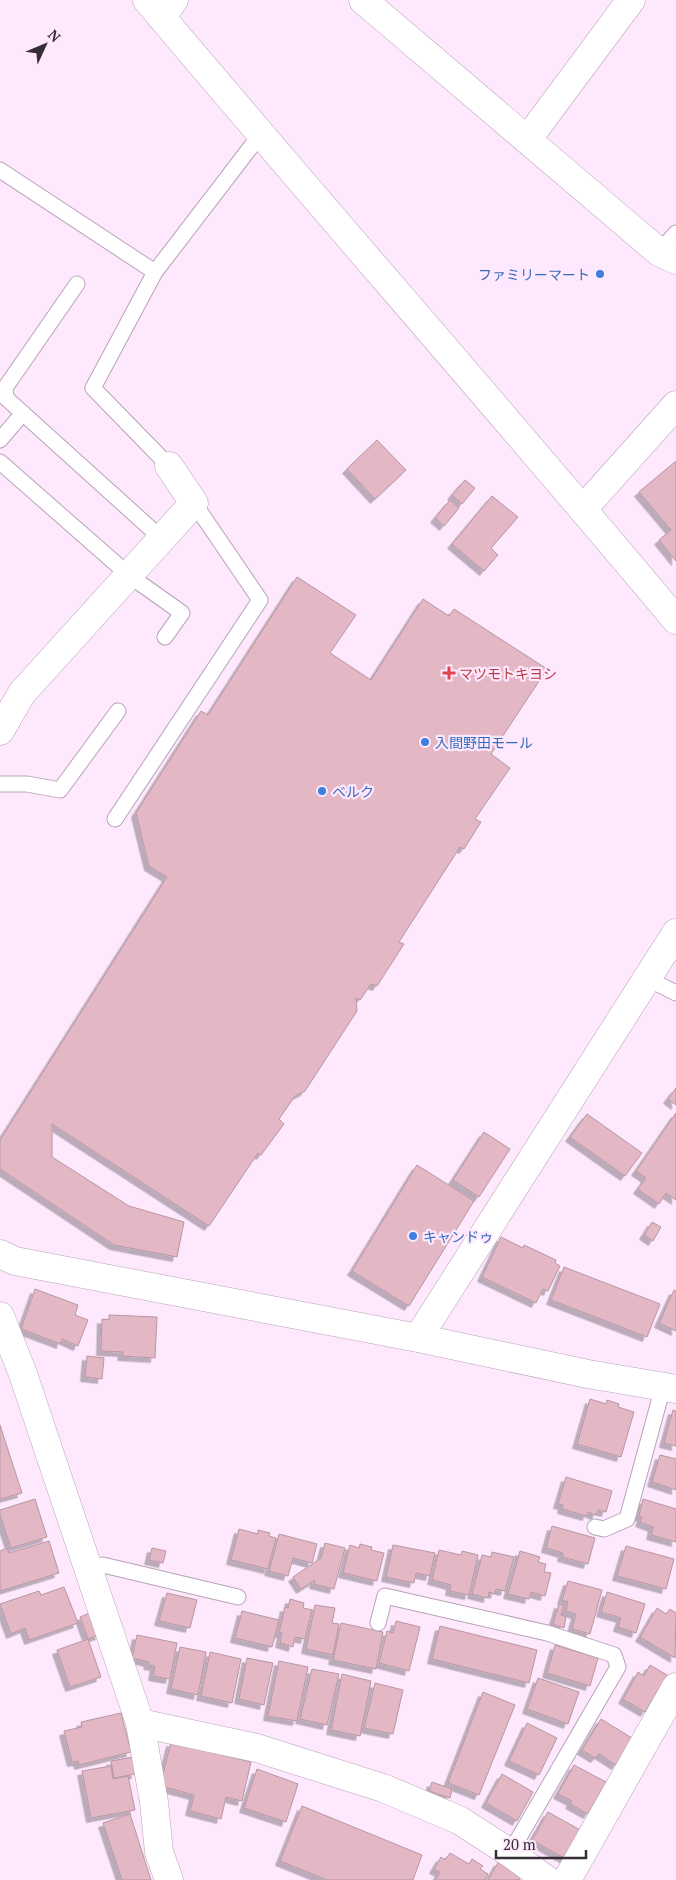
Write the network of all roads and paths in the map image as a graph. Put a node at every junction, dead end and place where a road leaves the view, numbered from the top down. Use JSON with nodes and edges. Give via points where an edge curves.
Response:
{"nodes":[{"id":1,"x":363,"y":0,"type":"edge"},
{"id":2,"x":631,"y":0,"type":"edge"},
{"id":3,"x":161,"y":6,"type":"edge"},
{"id":4,"x":260,"y":135,"type":"junction"},
{"id":5,"x":528,"y":140,"type":"junction"},
{"id":6,"x":0,"y":170,"type":"edge"},
{"id":7,"x":670,"y":248,"type":"edge"},
{"id":8,"x":155,"y":272,"type":"junction"},
{"id":9,"x":77,"y":284,"type":"dead end"},
{"id":10,"x":676,"y":405,"type":"edge"},
{"id":11,"x":22,"y":413,"type":"junction"},
{"id":12,"x":0,"y":440,"type":"edge"},
{"id":13,"x":0,"y":462,"type":"edge"},
{"id":14,"x":169,"y":466,"type":"joint"},
{"id":15,"x":194,"y":503,"type":"junction"},
{"id":16,"x":583,"y":509,"type":"junction"},
{"id":17,"x":160,"y":538,"type":"junction"},
{"id":18,"x":130,"y":576,"type":"junction"},
{"id":19,"x":675,"y":618,"type":"edge"},
{"id":20,"x":166,"y":637,"type":"dead end"},
{"id":21,"x":118,"y":711,"type":"dead end"},
{"id":22,"x":0,"y":731,"type":"edge"},
{"id":23,"x":0,"y":784,"type":"edge"},
{"id":24,"x":115,"y":819,"type":"dead end"},
{"id":25,"x":676,"y":933,"type":"edge"},
{"id":26,"x":646,"y":978,"type":"junction"},
{"id":27,"x":676,"y":993,"type":"edge"},
{"id":28,"x":0,"y":1254,"type":"edge"},
{"id":29,"x":0,"y":1316,"type":"edge"},
{"id":30,"x":418,"y":1338,"type":"junction"},
{"id":31,"x":670,"y":1388,"type":"edge"},
{"id":32,"x":595,"y":1527,"type":"dead end"},
{"id":33,"x":88,"y":1570,"type":"junction"},
{"id":34,"x":238,"y":1597,"type":"dead end"},
{"id":35,"x":378,"y":1623,"type":"dead end"},
{"id":36,"x":676,"y":1687,"type":"edge"},
{"id":37,"x":140,"y":1723,"type":"junction"},
{"id":38,"x":510,"y":1853,"type":"junction"},
{"id":39,"x":169,"y":1880,"type":"edge"},
{"id":40,"x":547,"y":1880,"type":"edge"},
{"id":41,"x":567,"y":1880,"type":"edge"}],
"edges":[{"from":1,"to":5,"type":"street"},
{"from":2,"to":5,"type":"street"},
{"from":3,"to":4,"type":"street"},
{"from":4,"to":8,"type":"lane"},
{"from":4,"to":16,"type":"street"},
{"from":5,"to":7,"type":"street"},
{"from":6,"to":8,"type":"lane"},
{"from":8,"to":14,"type":"lane","via":[[93,388]]},
{"from":9,"to":11,"type":"lane","via":[[5,388],[6,398]]},
{"from":10,"to":16,"type":"street"},
{"from":11,"to":12,"type":"lane"},
{"from":11,"to":17,"type":"lane"},
{"from":13,"to":18,"type":"lane"},
{"from":14,"to":15,"type":"street"},
{"from":15,"to":17,"type":"street"},
{"from":15,"to":24,"type":"lane","via":[[260,600]]},
{"from":16,"to":19,"type":"street"},
{"from":17,"to":18,"type":"street"},
{"from":18,"to":20,"type":"lane","via":[[182,613]]},
{"from":18,"to":22,"type":"street","via":[[22,693]]},
{"from":21,"to":23,"type":"lane","via":[[60,790],[28,784]]},
{"from":25,"to":26,"type":"street"},
{"from":26,"to":27,"type":"lane"},
{"from":26,"to":30,"type":"street"},
{"from":28,"to":30,"type":"street","via":[[15,1261]]},
{"from":29,"to":33,"type":"street","via":[[23,1374]]},
{"from":30,"to":31,"type":"street"},
{"from":31,"to":32,"type":"lane","via":[[627,1519],[604,1529]]},
{"from":33,"to":34,"type":"lane","via":[[103,1565]]},
{"from":33,"to":37,"type":"street"},
{"from":35,"to":38,"type":"lane","via":[[385,1596],[547,1633],[614,1655],[618,1667]]},
{"from":36,"to":41,"type":"street"},
{"from":37,"to":38,"type":"street","via":[[257,1748],[383,1788],[460,1820]]},
{"from":37,"to":39,"type":"street","via":[[159,1852]]},
{"from":38,"to":40,"type":"street"}]}
